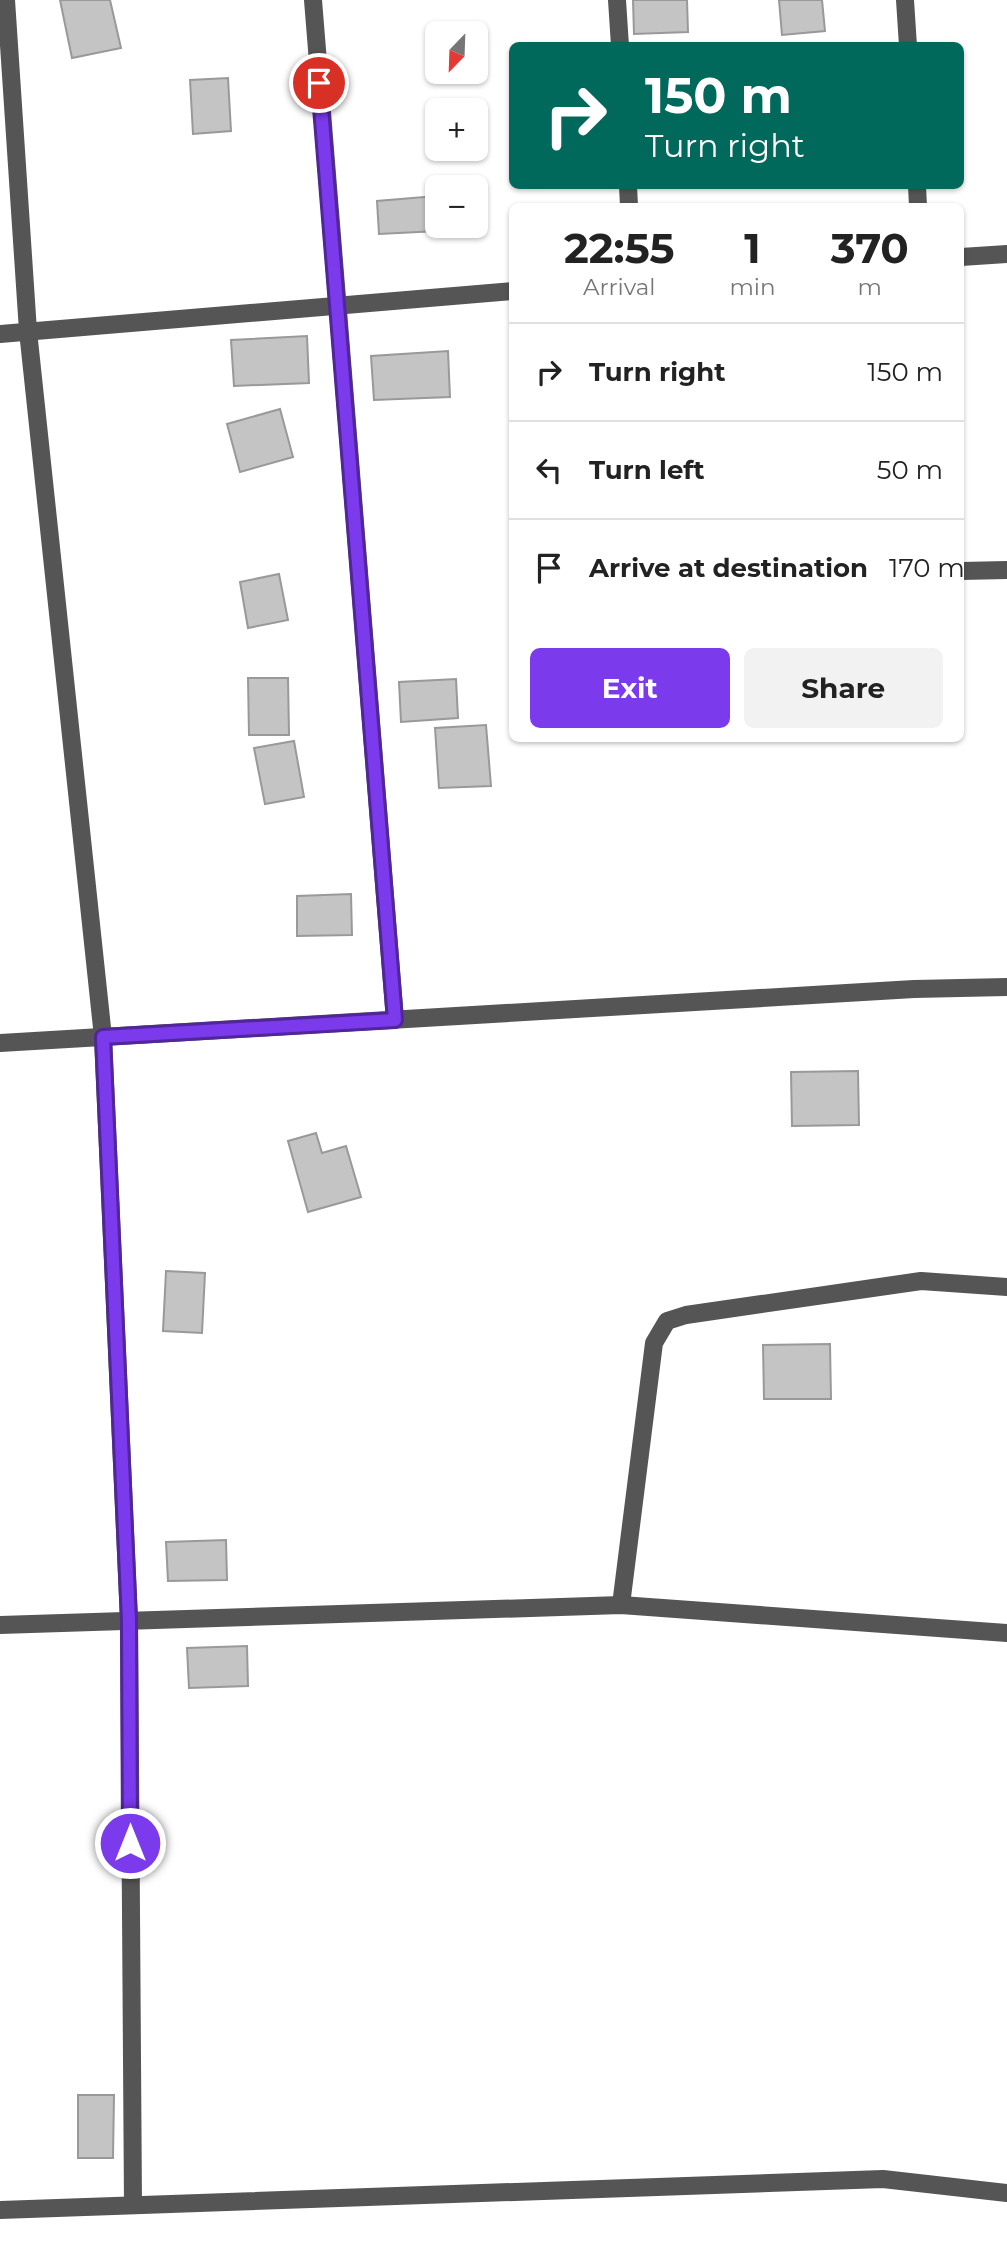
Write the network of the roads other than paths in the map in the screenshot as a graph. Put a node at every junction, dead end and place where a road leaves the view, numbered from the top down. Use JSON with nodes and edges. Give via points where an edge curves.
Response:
{"nodes":[{"id":1,"x":6,"y":0,"type":"edge"},
{"id":2,"x":313,"y":0,"type":"edge"},
{"id":3,"x":617,"y":0,"type":"edge"},
{"id":4,"x":905,"y":0,"type":"edge"},
{"id":5,"x":620,"y":42,"type":"edge"},
{"id":6,"x":908,"y":42,"type":"edge"},
{"id":7,"x":1007,"y":254,"type":"edge"},
{"id":8,"x":964,"y":257,"type":"edge"},
{"id":9,"x":509,"y":291,"type":"edge"},
{"id":10,"x":336,"y":304,"type":"junction"},
{"id":11,"x":28,"y":331,"type":"junction"},
{"id":12,"x":0,"y":334,"type":"edge"},
{"id":13,"x":1007,"y":570,"type":"edge"},
{"id":14,"x":964,"y":571,"type":"edge"},
{"id":15,"x":1007,"y":987,"type":"edge"},
{"id":16,"x":395,"y":1020,"type":"junction"},
{"id":17,"x":103,"y":1037,"type":"junction"},
{"id":18,"x":0,"y":1043,"type":"edge"},
{"id":19,"x":1007,"y":1287,"type":"edge"},
{"id":20,"x":621,"y":1605,"type":"junction"},
{"id":21,"x":129,"y":1620,"type":"junction"},
{"id":22,"x":0,"y":1625,"type":"edge"},
{"id":23,"x":1007,"y":1633,"type":"edge"},
{"id":24,"x":1007,"y":2193,"type":"edge"},
{"id":25,"x":133,"y":2205,"type":"junction"},
{"id":26,"x":0,"y":2210,"type":"edge"}],
"edges":[{"from":1,"to":11,"type":"street"},
{"from":2,"to":10,"type":"street"},
{"from":3,"to":5,"type":"street"},
{"from":4,"to":6,"type":"street"},
{"from":7,"to":8,"type":"street"},
{"from":9,"to":10,"type":"street"},
{"from":10,"to":11,"type":"street"},
{"from":10,"to":16,"type":"street"},
{"from":11,"to":12,"type":"street"},
{"from":11,"to":17,"type":"street"},
{"from":13,"to":14,"type":"street"},
{"from":15,"to":16,"type":"street"},
{"from":16,"to":17,"type":"street"},
{"from":17,"to":18,"type":"street"},
{"from":17,"to":21,"type":"street"},
{"from":19,"to":20,"type":"street","via":[[920,1282],[667,1321],[654,1343]]},
{"from":20,"to":21,"type":"street"},
{"from":20,"to":23,"type":"street"},
{"from":21,"to":22,"type":"street"},
{"from":21,"to":25,"type":"street"},
{"from":24,"to":25,"type":"street","via":[[883,2179]]},
{"from":25,"to":26,"type":"street"}]}
